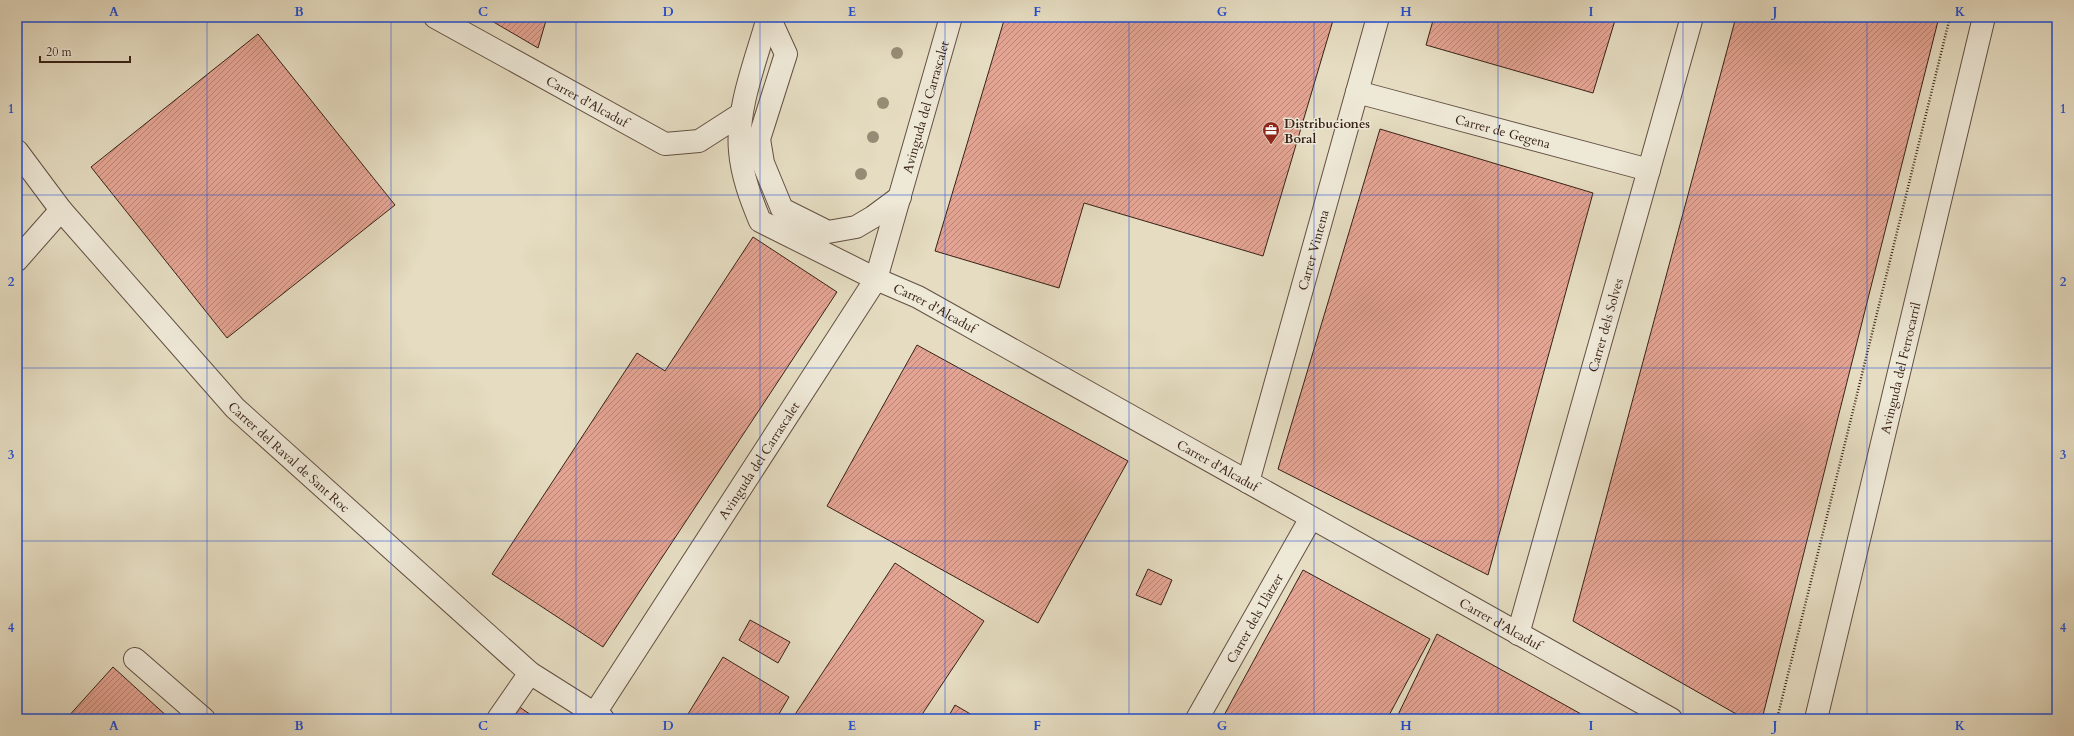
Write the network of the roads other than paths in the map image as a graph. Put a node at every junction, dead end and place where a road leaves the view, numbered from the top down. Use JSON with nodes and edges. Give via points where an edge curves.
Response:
{"nodes":[{"id":1,"x":435,"y":17,"type":"edge"},
{"id":2,"x":769,"y":17,"type":"edge"},
{"id":3,"x":952,"y":17,"type":"edge"},
{"id":4,"x":1378,"y":17,"type":"edge"},
{"id":5,"x":1692,"y":17,"type":"edge"},
{"id":6,"x":1984,"y":17,"type":"edge"},
{"id":7,"x":1357,"y":92,"type":"junction"},
{"id":8,"x":741,"y":114,"type":"junction"},
{"id":9,"x":17,"y":151,"type":"edge"},
{"id":10,"x":1649,"y":170,"type":"junction"},
{"id":11,"x":900,"y":197,"type":"junction"},
{"id":12,"x":61,"y":210,"type":"junction"},
{"id":13,"x":17,"y":260,"type":"edge"},
{"id":14,"x":876,"y":279,"type":"junction"},
{"id":15,"x":1248,"y":482,"type":"junction"},
{"id":16,"x":1312,"y":518,"type":"junction"},
{"id":17,"x":1518,"y":634,"type":"junction"},
{"id":18,"x":135,"y":659,"type":"dead end"},
{"id":19,"x":530,"y":673,"type":"junction"},
{"id":20,"x":599,"y":716,"type":"edge"},
{"id":21,"x":204,"y":719,"type":"edge"},
{"id":22,"x":498,"y":719,"type":"edge"},
{"id":23,"x":1197,"y":719,"type":"edge"},
{"id":24,"x":1671,"y":719,"type":"edge"},
{"id":25,"x":1816,"y":719,"type":"edge"}],
"edges":[{"from":1,"to":8,"type":"street","name":"Carrer d'Alcaduf","via":[[665,144],[699,141]]},
{"from":2,"to":8,"type":"street"},
{"from":2,"to":11,"type":"street","via":[[786,54],[759,139],[763,163],[782,209],[828,232],[856,227]]},
{"from":3,"to":11,"type":"street","name":"Avinguda del Carrascalet"},
{"from":4,"to":7,"type":"street","name":"Carrer Vintena"},
{"from":5,"to":10,"type":"street","name":"Carrer dels Solves"},
{"from":6,"to":25,"type":"street","name":"Avinguda del Ferrocarril"},
{"from":7,"to":10,"type":"street","name":"Carrer de Gegena"},
{"from":7,"to":15,"type":"street","name":"Carrer Vintena"},
{"from":8,"to":14,"type":"street","name":"Carrer d'Alcaduf","via":[[740,151],[747,188],[760,221]]},
{"from":9,"to":12,"type":"street","name":"Carrer del Raval de Sant Roc"},
{"from":10,"to":17,"type":"street","name":"Carrer dels Solves"},
{"from":11,"to":14,"type":"street","name":"Avinguda del Carrascalet"},
{"from":12,"to":13,"type":"street"},
{"from":12,"to":19,"type":"street","name":"Carrer del Raval de Sant Roc","via":[[235,408]]},
{"from":14,"to":15,"type":"street","name":"Carrer d'Alcaduf","via":[[918,297]]},
{"from":14,"to":20,"type":"street","name":"Avinguda del Carrascalet"},
{"from":15,"to":16,"type":"street","name":"Carrer d'Alcaduf"},
{"from":16,"to":17,"type":"street","name":"Carrer d'Alcaduf"},
{"from":16,"to":23,"type":"street","name":"Carrer dels Llàtzer"},
{"from":17,"to":24,"type":"street","name":"Carrer d'Alcaduf"},
{"from":18,"to":21,"type":"street"},
{"from":19,"to":20,"type":"street","name":"Carrer del Raval de Sant Roc"},
{"from":19,"to":22,"type":"street"}]}
